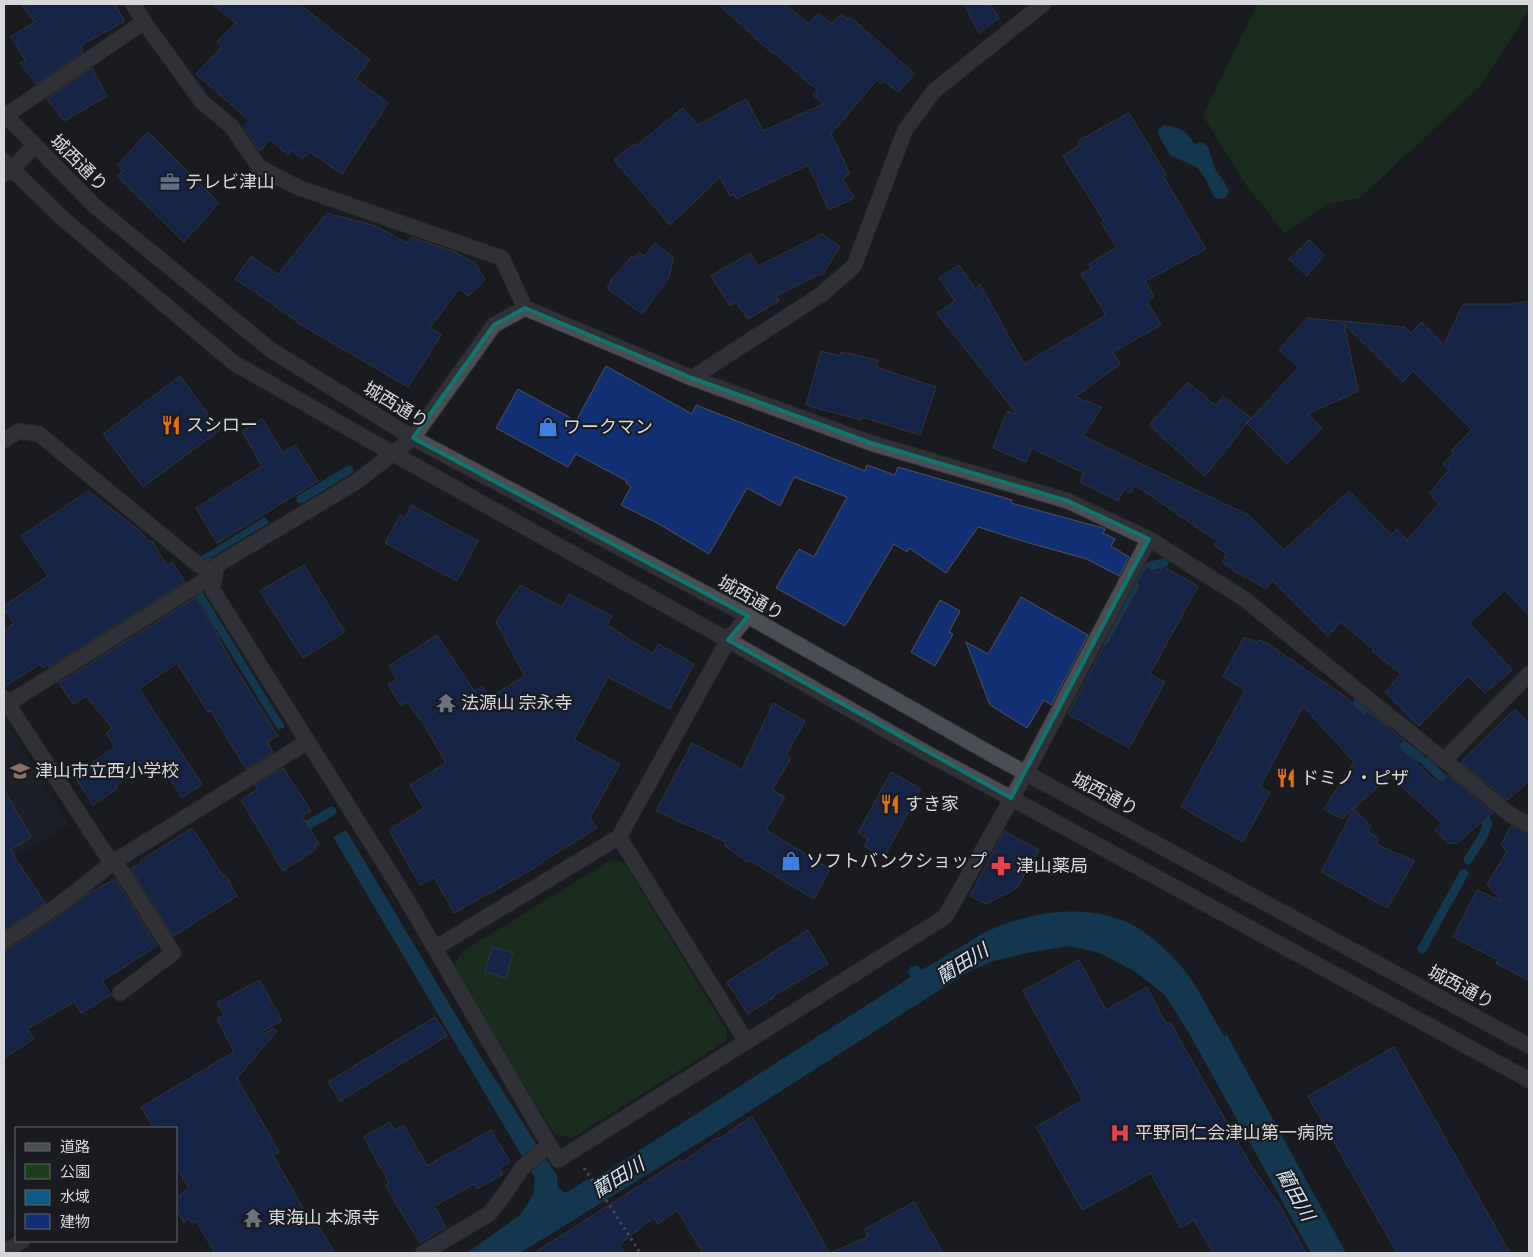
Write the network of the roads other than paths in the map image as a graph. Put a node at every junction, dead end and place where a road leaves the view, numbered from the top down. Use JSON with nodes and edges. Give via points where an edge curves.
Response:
{"nodes":[{"id":1,"x":134,"y":4,"type":"edge"},
{"id":2,"x":1043,"y":4,"type":"edge"},
{"id":3,"x":144,"y":22,"type":"junction"},
{"id":4,"x":4,"y":116,"type":"edge"},
{"id":5,"x":35,"y":145,"type":"junction"},
{"id":6,"x":7,"y":168,"type":"edge"},
{"id":7,"x":525,"y":308,"type":"junction"},
{"id":8,"x":692,"y":378,"type":"junction"},
{"id":9,"x":413,"y":438,"type":"junction"},
{"id":10,"x":4,"y":440,"type":"edge"},
{"id":11,"x":392,"y":454,"type":"junction"},
{"id":12,"x":1149,"y":539,"type":"junction"},
{"id":13,"x":215,"y":574,"type":"junction"},
{"id":14,"x":748,"y":616,"type":"junction"},
{"id":15,"x":728,"y":640,"type":"junction"},
{"id":16,"x":1529,"y":674,"type":"edge"},
{"id":17,"x":6,"y":701,"type":"edge"},
{"id":18,"x":307,"y":742,"type":"junction"},
{"id":19,"x":1444,"y":760,"type":"junction"},
{"id":20,"x":1026,"y":772,"type":"junction"},
{"id":21,"x":1012,"y":798,"type":"junction"},
{"id":22,"x":1529,"y":825,"type":"edge"},
{"id":23,"x":620,"y":837,"type":"junction"},
{"id":24,"x":114,"y":862,"type":"junction"},
{"id":25,"x":4,"y":940,"type":"edge"},
{"id":26,"x":434,"y":948,"type":"junction"},
{"id":27,"x":120,"y":993,"type":"dead end"},
{"id":28,"x":746,"y":1041,"type":"junction"},
{"id":29,"x":1529,"y":1046,"type":"edge"},
{"id":30,"x":1529,"y":1080,"type":"edge"},
{"id":31,"x":550,"y":1145,"type":"junction"},
{"id":32,"x":20,"y":1242,"type":"edge"},
{"id":33,"x":4,"y":1252,"type":"edge"},
{"id":34,"x":423,"y":1253,"type":"edge"}],
"edges":[{"from":1,"to":3,"type":"street"},
{"from":2,"to":8,"type":"street","via":[[934,91],[905,130],[854,266],[822,294]]},
{"from":3,"to":4,"type":"street"},
{"from":3,"to":7,"type":"street","via":[[202,102],[231,126],[259,167],[297,187],[502,258]]},
{"from":4,"to":5,"type":"street","name":"城西通り"},
{"from":5,"to":6,"type":"street"},
{"from":5,"to":9,"type":"street","name":"城西通り","via":[[96,207],[271,350]]},
{"from":6,"to":11,"type":"street","via":[[234,363]]},
{"from":7,"to":8,"type":"street"},
{"from":7,"to":9,"type":"street","via":[[494,325]]},
{"from":8,"to":12,"type":"street","via":[[871,443],[1068,501]]},
{"from":9,"to":11,"type":"street"},
{"from":9,"to":14,"type":"street","name":"城西通り"},
{"from":10,"to":13,"type":"street","via":[[19,431],[39,434],[196,563]]},
{"from":11,"to":13,"type":"street","via":[[356,482],[217,565]]},
{"from":11,"to":15,"type":"street"},
{"from":12,"to":19,"type":"street","via":[[1243,598]]},
{"from":12,"to":20,"type":"street"},
{"from":13,"to":17,"type":"street"},
{"from":13,"to":18,"type":"street","via":[[212,589]]},
{"from":14,"to":15,"type":"street"},
{"from":14,"to":20,"type":"street","name":"城西通り"},
{"from":15,"to":21,"type":"street"},
{"from":15,"to":23,"type":"street"},
{"from":16,"to":19,"type":"street"},
{"from":17,"to":24,"type":"street"},
{"from":18,"to":24,"type":"street"},
{"from":18,"to":26,"type":"street"},
{"from":19,"to":22,"type":"street","via":[[1508,813]]},
{"from":20,"to":21,"type":"street"},
{"from":20,"to":29,"type":"street","name":"城西通り"},
{"from":21,"to":28,"type":"street","via":[[944,917]]},
{"from":21,"to":30,"type":"street"},
{"from":23,"to":26,"type":"street"},
{"from":23,"to":28,"type":"street"},
{"from":24,"to":25,"type":"street","via":[[60,904]]},
{"from":24,"to":27,"type":"street","via":[[173,953]]},
{"from":26,"to":31,"type":"street"},
{"from":28,"to":31,"type":"street","via":[[558,1160]]},
{"from":31,"to":34,"type":"street","via":[[522,1168],[488,1214]]},
{"from":32,"to":33,"type":"street"}]}
